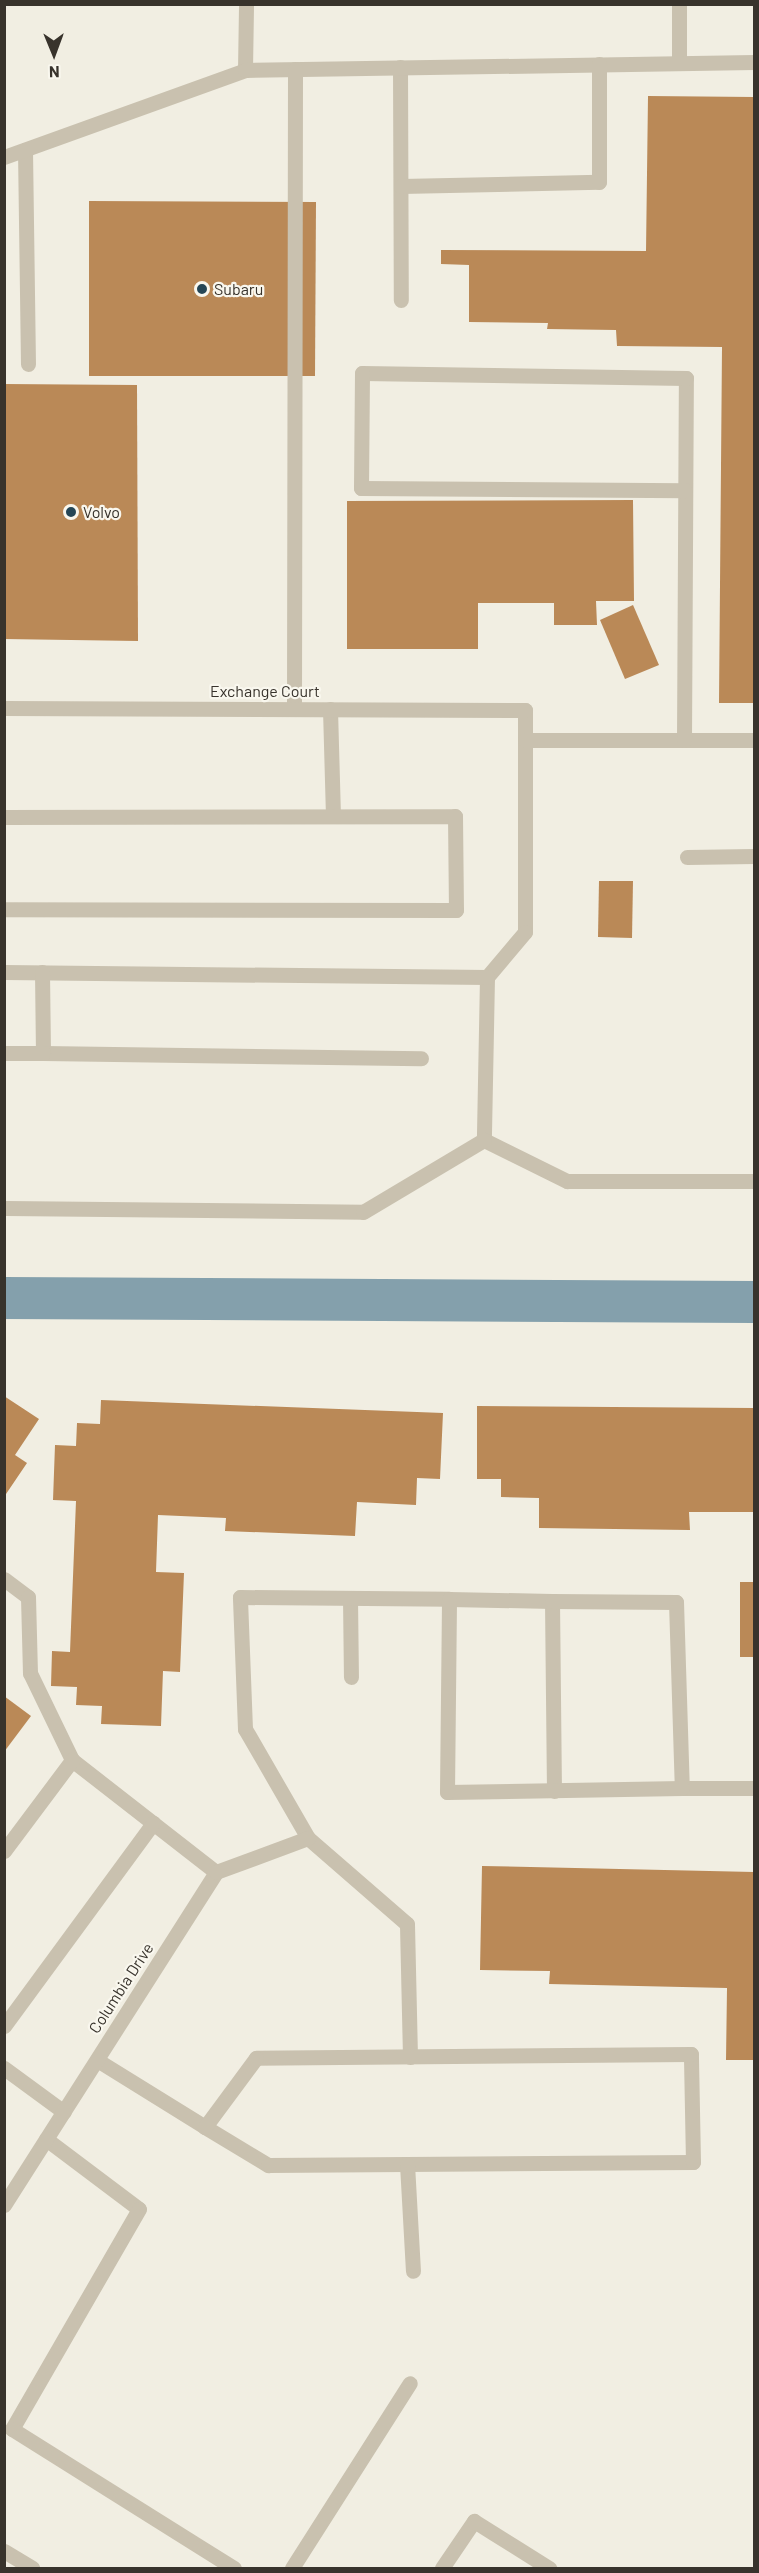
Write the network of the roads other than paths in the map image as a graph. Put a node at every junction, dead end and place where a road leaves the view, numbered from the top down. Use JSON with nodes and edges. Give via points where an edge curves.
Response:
{"nodes":[{"id":1,"x":246,"y":4,"type":"edge"},
{"id":2,"x":679,"y":4,"type":"edge"},
{"id":3,"x":754,"y":62,"type":"edge"},
{"id":4,"x":678,"y":63,"type":"junction"},
{"id":5,"x":599,"y":64,"type":"junction"},
{"id":6,"x":400,"y":67,"type":"junction"},
{"id":7,"x":295,"y":69,"type":"junction"},
{"id":8,"x":245,"y":70,"type":"junction"},
{"id":9,"x":25,"y":150,"type":"junction"},
{"id":10,"x":4,"y":157,"type":"edge"},
{"id":11,"x":400,"y":186,"type":"junction"},
{"id":12,"x":401,"y":300,"type":"dead end"},
{"id":13,"x":28,"y":364,"type":"dead end"},
{"id":14,"x":685,"y":490,"type":"junction"},
{"id":15,"x":4,"y":708,"type":"edge"},
{"id":16,"x":294,"y":709,"type":"junction"},
{"id":17,"x":330,"y":709,"type":"junction"},
{"id":18,"x":525,"y":740,"type":"junction"},
{"id":19,"x":684,"y":740,"type":"junction"},
{"id":20,"x":754,"y":740,"type":"edge"},
{"id":21,"x":333,"y":814,"type":"junction"},
{"id":22,"x":4,"y":817,"type":"edge"},
{"id":23,"x":754,"y":856,"type":"edge"},
{"id":24,"x":687,"y":857,"type":"dead end"},
{"id":25,"x":4,"y":909,"type":"edge"},
{"id":26,"x":4,"y":972,"type":"edge"},
{"id":27,"x":42,"y":972,"type":"junction"},
{"id":28,"x":487,"y":977,"type":"junction"},
{"id":29,"x":4,"y":1053,"type":"edge"},
{"id":30,"x":43,"y":1053,"type":"junction"},
{"id":31,"x":421,"y":1058,"type":"dead end"},
{"id":32,"x":484,"y":1140,"type":"junction"},
{"id":33,"x":754,"y":1181,"type":"edge"},
{"id":34,"x":6,"y":1208,"type":"edge"},
{"id":35,"x":4,"y":1579,"type":"edge"},
{"id":36,"x":350,"y":1598,"type":"junction"},
{"id":37,"x":449,"y":1599,"type":"junction"},
{"id":38,"x":552,"y":1600,"type":"junction"},
{"id":39,"x":351,"y":1677,"type":"dead end"},
{"id":40,"x":72,"y":1760,"type":"junction"},
{"id":41,"x":682,"y":1788,"type":"junction"},
{"id":42,"x":754,"y":1788,"type":"edge"},
{"id":43,"x":554,"y":1791,"type":"junction"},
{"id":44,"x":153,"y":1823,"type":"junction"},
{"id":45,"x":308,"y":1838,"type":"junction"},
{"id":46,"x":4,"y":1851,"type":"edge"},
{"id":47,"x":216,"y":1872,"type":"junction"},
{"id":48,"x":4,"y":2026,"type":"edge"},
{"id":49,"x":410,"y":2057,"type":"junction"},
{"id":50,"x":97,"y":2060,"type":"junction"},
{"id":51,"x":4,"y":2068,"type":"edge"},
{"id":52,"x":64,"y":2112,"type":"junction"},
{"id":53,"x":205,"y":2127,"type":"junction"},
{"id":54,"x":46,"y":2139,"type":"junction"},
{"id":55,"x":406,"y":2164,"type":"junction"},
{"id":56,"x":4,"y":2205,"type":"edge"},
{"id":57,"x":413,"y":2271,"type":"dead end"},
{"id":58,"x":410,"y":2383,"type":"dead end"},
{"id":59,"x":4,"y":2551,"type":"edge"},
{"id":60,"x":32,"y":2568,"type":"edge"},
{"id":61,"x":234,"y":2568,"type":"edge"},
{"id":62,"x":292,"y":2568,"type":"edge"},
{"id":63,"x":442,"y":2568,"type":"edge"},
{"id":64,"x":549,"y":2568,"type":"edge"}],
"edges":[{"from":1,"to":8,"type":"street"},
{"from":2,"to":4,"type":"street"},
{"from":3,"to":4,"type":"street"},
{"from":4,"to":5,"type":"street"},
{"from":5,"to":6,"type":"street"},
{"from":5,"to":11,"type":"street","via":[[599,182]]},
{"from":6,"to":7,"type":"street"},
{"from":6,"to":11,"type":"street"},
{"from":7,"to":8,"type":"street"},
{"from":7,"to":16,"type":"street"},
{"from":8,"to":9,"type":"street"},
{"from":9,"to":10,"type":"street"},
{"from":9,"to":13,"type":"street"},
{"from":11,"to":12,"type":"street"},
{"from":14,"to":14,"type":"street","via":[[686,378],[362,373],[361,488]]},
{"from":14,"to":19,"type":"street"},
{"from":15,"to":16,"type":"street","name":"Exchange Court"},
{"from":16,"to":17,"type":"street","name":"Exchange Court"},
{"from":17,"to":18,"type":"street","name":"Exchange Court","via":[[525,710]]},
{"from":17,"to":21,"type":"street"},
{"from":18,"to":19,"type":"street"},
{"from":18,"to":28,"type":"street","via":[[525,932]]},
{"from":19,"to":20,"type":"street"},
{"from":21,"to":22,"type":"street"},
{"from":21,"to":25,"type":"street","via":[[455,816],[456,910]]},
{"from":23,"to":24,"type":"street"},
{"from":26,"to":27,"type":"street"},
{"from":27,"to":28,"type":"street"},
{"from":27,"to":30,"type":"street"},
{"from":28,"to":32,"type":"street"},
{"from":29,"to":30,"type":"street"},
{"from":30,"to":31,"type":"street"},
{"from":32,"to":33,"type":"street","via":[[567,1181]]},
{"from":32,"to":34,"type":"street","via":[[363,1212]]},
{"from":35,"to":40,"type":"street","via":[[28,1597],[30,1673]]},
{"from":36,"to":37,"type":"street"},
{"from":36,"to":39,"type":"street"},
{"from":36,"to":45,"type":"street","via":[[240,1596],[245,1729]]},
{"from":37,"to":38,"type":"street"},
{"from":37,"to":43,"type":"street","via":[[447,1792]]},
{"from":38,"to":41,"type":"street","via":[[676,1602]]},
{"from":38,"to":43,"type":"street"},
{"from":40,"to":44,"type":"street"},
{"from":40,"to":46,"type":"street"},
{"from":41,"to":42,"type":"street"},
{"from":41,"to":43,"type":"street"},
{"from":44,"to":47,"type":"street"},
{"from":44,"to":48,"type":"street"},
{"from":45,"to":47,"type":"street"},
{"from":45,"to":49,"type":"street","via":[[407,1924]]},
{"from":47,"to":50,"type":"street","name":"Columbia Drive"},
{"from":49,"to":53,"type":"street","via":[[256,2058]]},
{"from":49,"to":55,"type":"street","via":[[691,2054],[693,2162]]},
{"from":50,"to":52,"type":"street","name":"Columbia Drive"},
{"from":50,"to":53,"type":"street"},
{"from":51,"to":52,"type":"street"},
{"from":52,"to":54,"type":"street","name":"Columbia Drive"},
{"from":53,"to":55,"type":"street","via":[[268,2165]]},
{"from":54,"to":56,"type":"street","name":"Columbia Drive"},
{"from":54,"to":61,"type":"street","via":[[139,2209],[12,2428]]},
{"from":55,"to":57,"type":"street"},
{"from":58,"to":62,"type":"street"},
{"from":59,"to":60,"type":"street"},
{"from":63,"to":64,"type":"street","via":[[474,2521]]}]}
